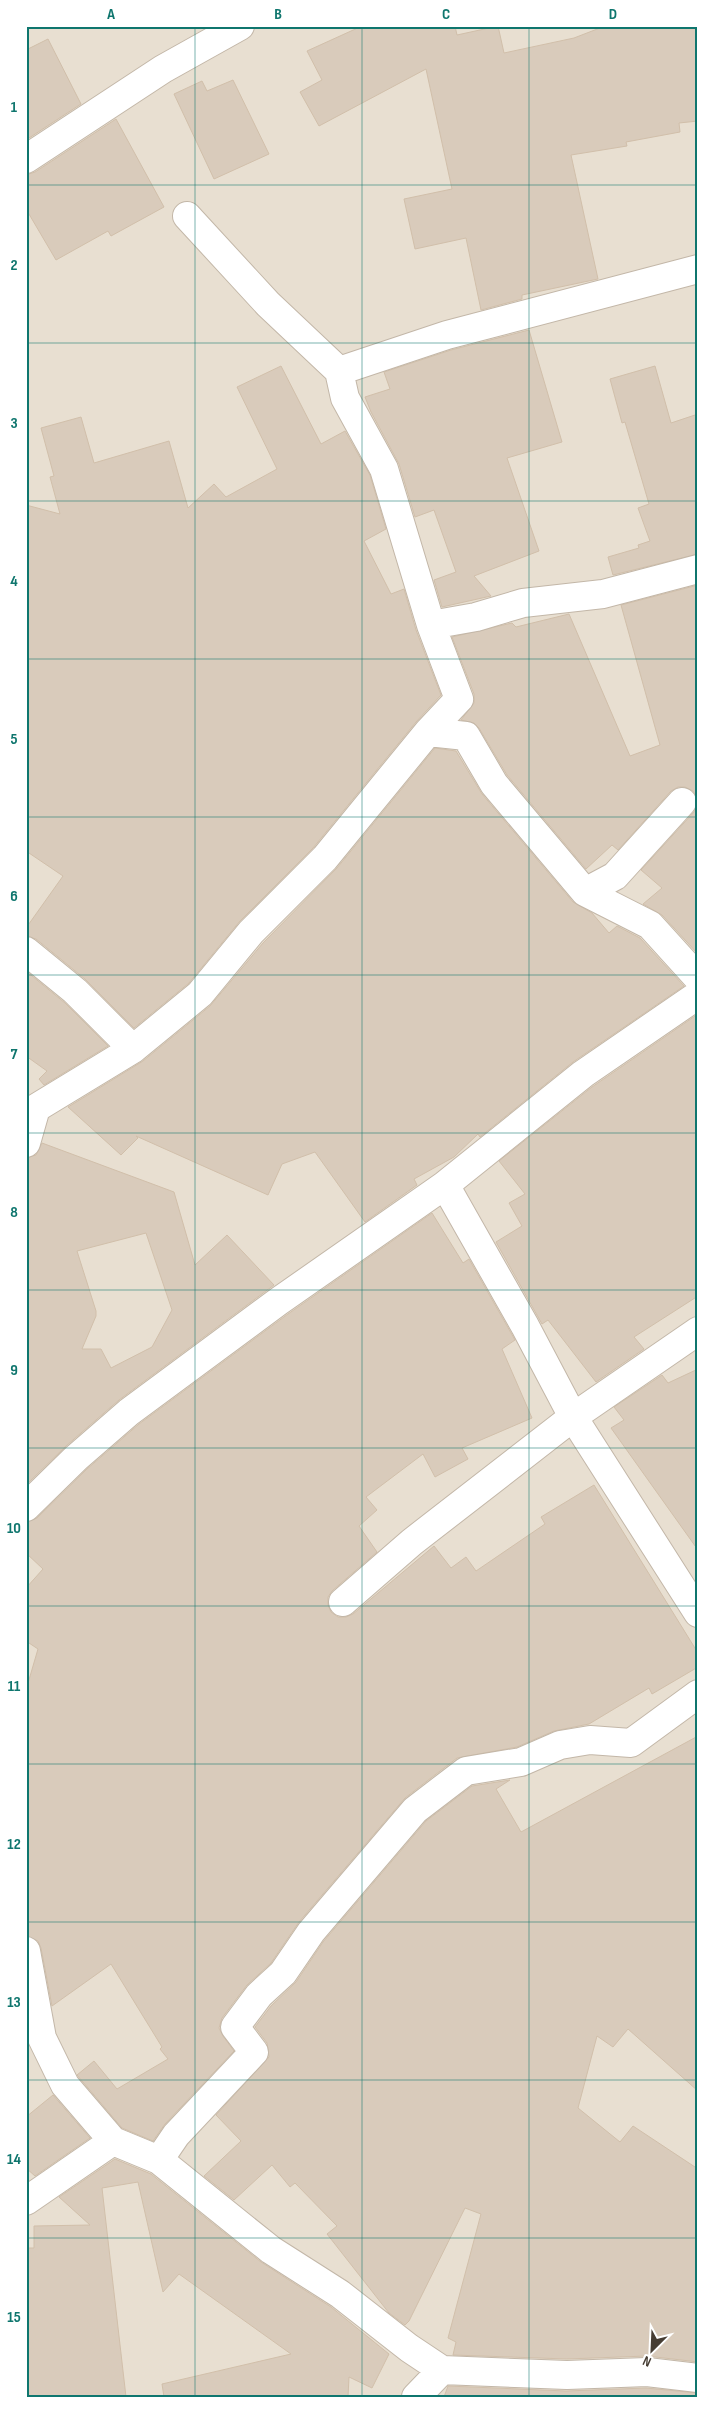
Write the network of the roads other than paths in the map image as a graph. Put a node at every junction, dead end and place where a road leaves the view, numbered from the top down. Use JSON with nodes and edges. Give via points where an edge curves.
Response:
{"nodes":[{"id":1,"x":240,"y":26,"type":"edge"},
{"id":2,"x":26,"y":159,"type":"edge"},
{"id":3,"x":187,"y":216,"type":"dead end"},
{"id":4,"x":698,"y":269,"type":"edge"},
{"id":5,"x":339,"y":370,"type":"junction"},
{"id":6,"x":698,"y":568,"type":"edge"},
{"id":7,"x":431,"y":625,"type":"junction"},
{"id":8,"x":428,"y":732,"type":"junction"},
{"id":9,"x":682,"y":802,"type":"dead end"},
{"id":10,"x":586,"y":892,"type":"junction"},
{"id":11,"x":26,"y":951,"type":"edge"},
{"id":12,"x":698,"y":978,"type":"edge"},
{"id":13,"x":698,"y":995,"type":"edge"},
{"id":14,"x":133,"y":1049,"type":"junction"},
{"id":15,"x":26,"y":1143,"type":"edge"},
{"id":16,"x":445,"y":1185,"type":"junction"},
{"id":17,"x":698,"y":1331,"type":"edge"},
{"id":18,"x":573,"y":1417,"type":"junction"},
{"id":19,"x":26,"y":1507,"type":"edge"},
{"id":20,"x":343,"y":1602,"type":"dead end"},
{"id":21,"x":698,"y":1613,"type":"edge"},
{"id":22,"x":698,"y":1694,"type":"edge"},
{"id":23,"x":26,"y":1951,"type":"edge"},
{"id":24,"x":114,"y":2141,"type":"junction"},
{"id":25,"x":159,"y":2160,"type":"junction"},
{"id":26,"x":26,"y":2201,"type":"edge"},
{"id":27,"x":442,"y":2370,"type":"junction"},
{"id":28,"x":698,"y":2378,"type":"edge"},
{"id":29,"x":416,"y":2397,"type":"edge"}],
"edges":[{"from":1,"to":2,"type":"street","via":[[163,69]]},
{"from":3,"to":5,"type":"street","via":[[268,304]]},
{"from":4,"to":5,"type":"street","via":[[447,335]]},
{"from":5,"to":7,"type":"street","via":[[345,398],[384,469]]},
{"from":6,"to":7,"type":"street","via":[[603,594],[523,603],[476,617]]},
{"from":7,"to":8,"type":"street","via":[[459,699]]},
{"from":8,"to":10,"type":"street","via":[[466,736],[494,784]]},
{"from":8,"to":14,"type":"street","via":[[325,858],[251,932],[200,994]]},
{"from":9,"to":10,"type":"street","via":[[615,876]]},
{"from":10,"to":12,"type":"street","via":[[650,925]]},
{"from":11,"to":14,"type":"street","via":[[75,991]]},
{"from":13,"to":16,"type":"street","via":[[583,1074]]},
{"from":14,"to":15,"type":"street","via":[[36,1108]]},
{"from":16,"to":18,"type":"street"},
{"from":16,"to":19,"type":"street","via":[[129,1412]]},
{"from":17,"to":18,"type":"street"},
{"from":18,"to":20,"type":"street","via":[[412,1542]]},
{"from":18,"to":21,"type":"street"},
{"from":22,"to":25,"type":"street","via":[[631,1743],[590,1740],[560,1745],[522,1762],[466,1771],[414,1810],[311,1932],[283,1973],[259,1995],[235,2027],[254,2052],[176,2135]]},
{"from":23,"to":24,"type":"street","via":[[42,2038],[65,2085]]},
{"from":24,"to":25,"type":"street"},
{"from":24,"to":26,"type":"street"},
{"from":25,"to":27,"type":"street","via":[[271,2250],[340,2294]]},
{"from":27,"to":28,"type":"street","via":[[567,2375],[647,2372]]},
{"from":27,"to":29,"type":"street"}]}
